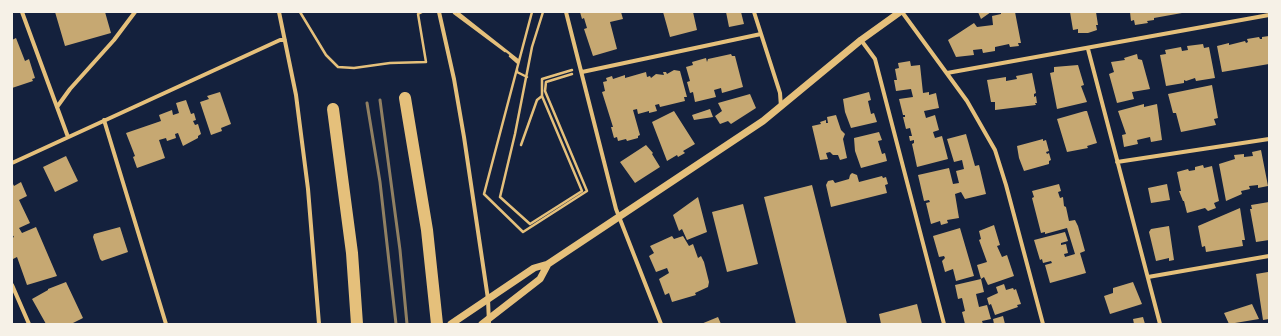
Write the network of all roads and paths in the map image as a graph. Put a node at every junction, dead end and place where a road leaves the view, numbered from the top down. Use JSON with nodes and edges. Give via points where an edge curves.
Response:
{"nodes":[{"id":1,"x":22,"y":12,"type":"edge"},
{"id":2,"x":134,"y":12,"type":"edge"},
{"id":3,"x":280,"y":12,"type":"edge"},
{"id":4,"x":300,"y":12,"type":"edge"},
{"id":5,"x":422,"y":12,"type":"edge"},
{"id":6,"x":439,"y":12,"type":"edge"},
{"id":7,"x":456,"y":12,"type":"edge"},
{"id":8,"x":532,"y":12,"type":"edge"},
{"id":9,"x":543,"y":12,"type":"edge"},
{"id":10,"x":566,"y":12,"type":"edge"},
{"id":11,"x":754,"y":12,"type":"edge"},
{"id":12,"x":901,"y":12,"type":"edge"},
{"id":13,"x":1269,"y":16,"type":"edge"},
{"id":14,"x":761,"y":34,"type":"junction"},
{"id":15,"x":285,"y":40,"type":"junction"},
{"id":16,"x":861,"y":40,"type":"junction"},
{"id":17,"x":1088,"y":49,"type":"junction"},
{"id":18,"x":519,"y":60,"type":"junction"},
{"id":19,"x":581,"y":70,"type":"junction"},
{"id":20,"x":517,"y":72,"type":"junction"},
{"id":21,"x":948,"y":73,"type":"junction"},
{"id":22,"x":527,"y":76,"type":"junction"},
{"id":23,"x":542,"y":96,"type":"junction"},
{"id":24,"x":405,"y":98,"type":"dead end"},
{"id":25,"x":57,"y":107,"type":"junction"},
{"id":26,"x":781,"y":107,"type":"junction"},
{"id":27,"x":333,"y":109,"type":"dead end"},
{"id":28,"x":104,"y":120,"type":"junction"},
{"id":29,"x":68,"y":137,"type":"junction"},
{"id":30,"x":1269,"y":139,"type":"edge"},
{"id":31,"x":521,"y":145,"type":"dead end"},
{"id":32,"x":12,"y":162,"type":"edge"},
{"id":33,"x":1117,"y":162,"type":"junction"},
{"id":34,"x":618,"y":216,"type":"junction"},
{"id":35,"x":1269,"y":256,"type":"edge"},
{"id":36,"x":548,"y":264,"type":"junction"},
{"id":37,"x":1148,"y":277,"type":"junction"},
{"id":38,"x":12,"y":285,"type":"edge"},
{"id":39,"x":488,"y":299,"type":"junction"},
{"id":40,"x":489,"y":321,"type":"edge"},
{"id":41,"x":29,"y":324,"type":"edge"},
{"id":42,"x":166,"y":324,"type":"edge"},
{"id":43,"x":319,"y":324,"type":"edge"},
{"id":44,"x":358,"y":324,"type":"edge"},
{"id":45,"x":437,"y":324,"type":"edge"},
{"id":46,"x":451,"y":324,"type":"edge"},
{"id":47,"x":482,"y":324,"type":"edge"},
{"id":48,"x":661,"y":324,"type":"edge"},
{"id":49,"x":944,"y":324,"type":"edge"},
{"id":50,"x":1043,"y":324,"type":"edge"},
{"id":51,"x":1160,"y":324,"type":"edge"}],
"edges":[{"from":1,"to":25,"type":"street"},
{"from":2,"to":25,"type":"street","via":[[114,40]]},
{"from":3,"to":15,"type":"street"},
{"from":4,"to":5,"type":"path","via":[[326,55],[338,67],[354,68],[426,62],[418,14]]},
{"from":6,"to":39,"type":"street","via":[[464,137]]},
{"from":7,"to":18,"type":"path"},
{"from":7,"to":20,"type":"path","via":[[518,63]]},
{"from":8,"to":18,"type":"path"},
{"from":9,"to":22,"type":"path","via":[[532,47]]},
{"from":10,"to":19,"type":"street"},
{"from":11,"to":14,"type":"street"},
{"from":12,"to":16,"type":"street"},
{"from":12,"to":21,"type":"street"},
{"from":13,"to":17,"type":"street"},
{"from":14,"to":19,"type":"street"},
{"from":14,"to":26,"type":"street","via":[[780,93]]},
{"from":15,"to":28,"type":"street","via":[[280,40]]},
{"from":15,"to":43,"type":"street","via":[[296,95],[308,189]]},
{"from":16,"to":26,"type":"street"},
{"from":16,"to":49,"type":"street","via":[[875,59]]},
{"from":17,"to":21,"type":"street"},
{"from":17,"to":33,"type":"street"},
{"from":18,"to":20,"type":"path"},
{"from":19,"to":20,"type":"path","via":[[546,82],[545,90],[587,191],[523,232],[484,194]]},
{"from":19,"to":23,"type":"path","via":[[542,79]]},
{"from":19,"to":34,"type":"street"},
{"from":20,"to":22,"type":"path"},
{"from":21,"to":50,"type":"street","via":[[980,121],[995,150]]},
{"from":22,"to":23,"type":"path","via":[[500,196],[530,224],[582,190]]},
{"from":23,"to":31,"type":"path","via":[[537,100]]},
{"from":24,"to":45,"type":"highway","via":[[427,230]]},
{"from":25,"to":29,"type":"street"},
{"from":26,"to":34,"type":"street"},
{"from":27,"to":44,"type":"highway","via":[[352,253]]},
{"from":28,"to":29,"type":"street"},
{"from":28,"to":42,"type":"street"},
{"from":29,"to":32,"type":"street"},
{"from":30,"to":33,"type":"street"},
{"from":33,"to":37,"type":"street"},
{"from":34,"to":36,"type":"street"},
{"from":34,"to":48,"type":"street"},
{"from":35,"to":37,"type":"street"},
{"from":36,"to":39,"type":"street","via":[[534,268]]},
{"from":36,"to":40,"type":"street","via":[[540,278]]},
{"from":37,"to":51,"type":"street"},
{"from":38,"to":41,"type":"street"},
{"from":39,"to":40,"type":"street"},
{"from":39,"to":46,"type":"street"},
{"from":40,"to":47,"type":"street"}]}
